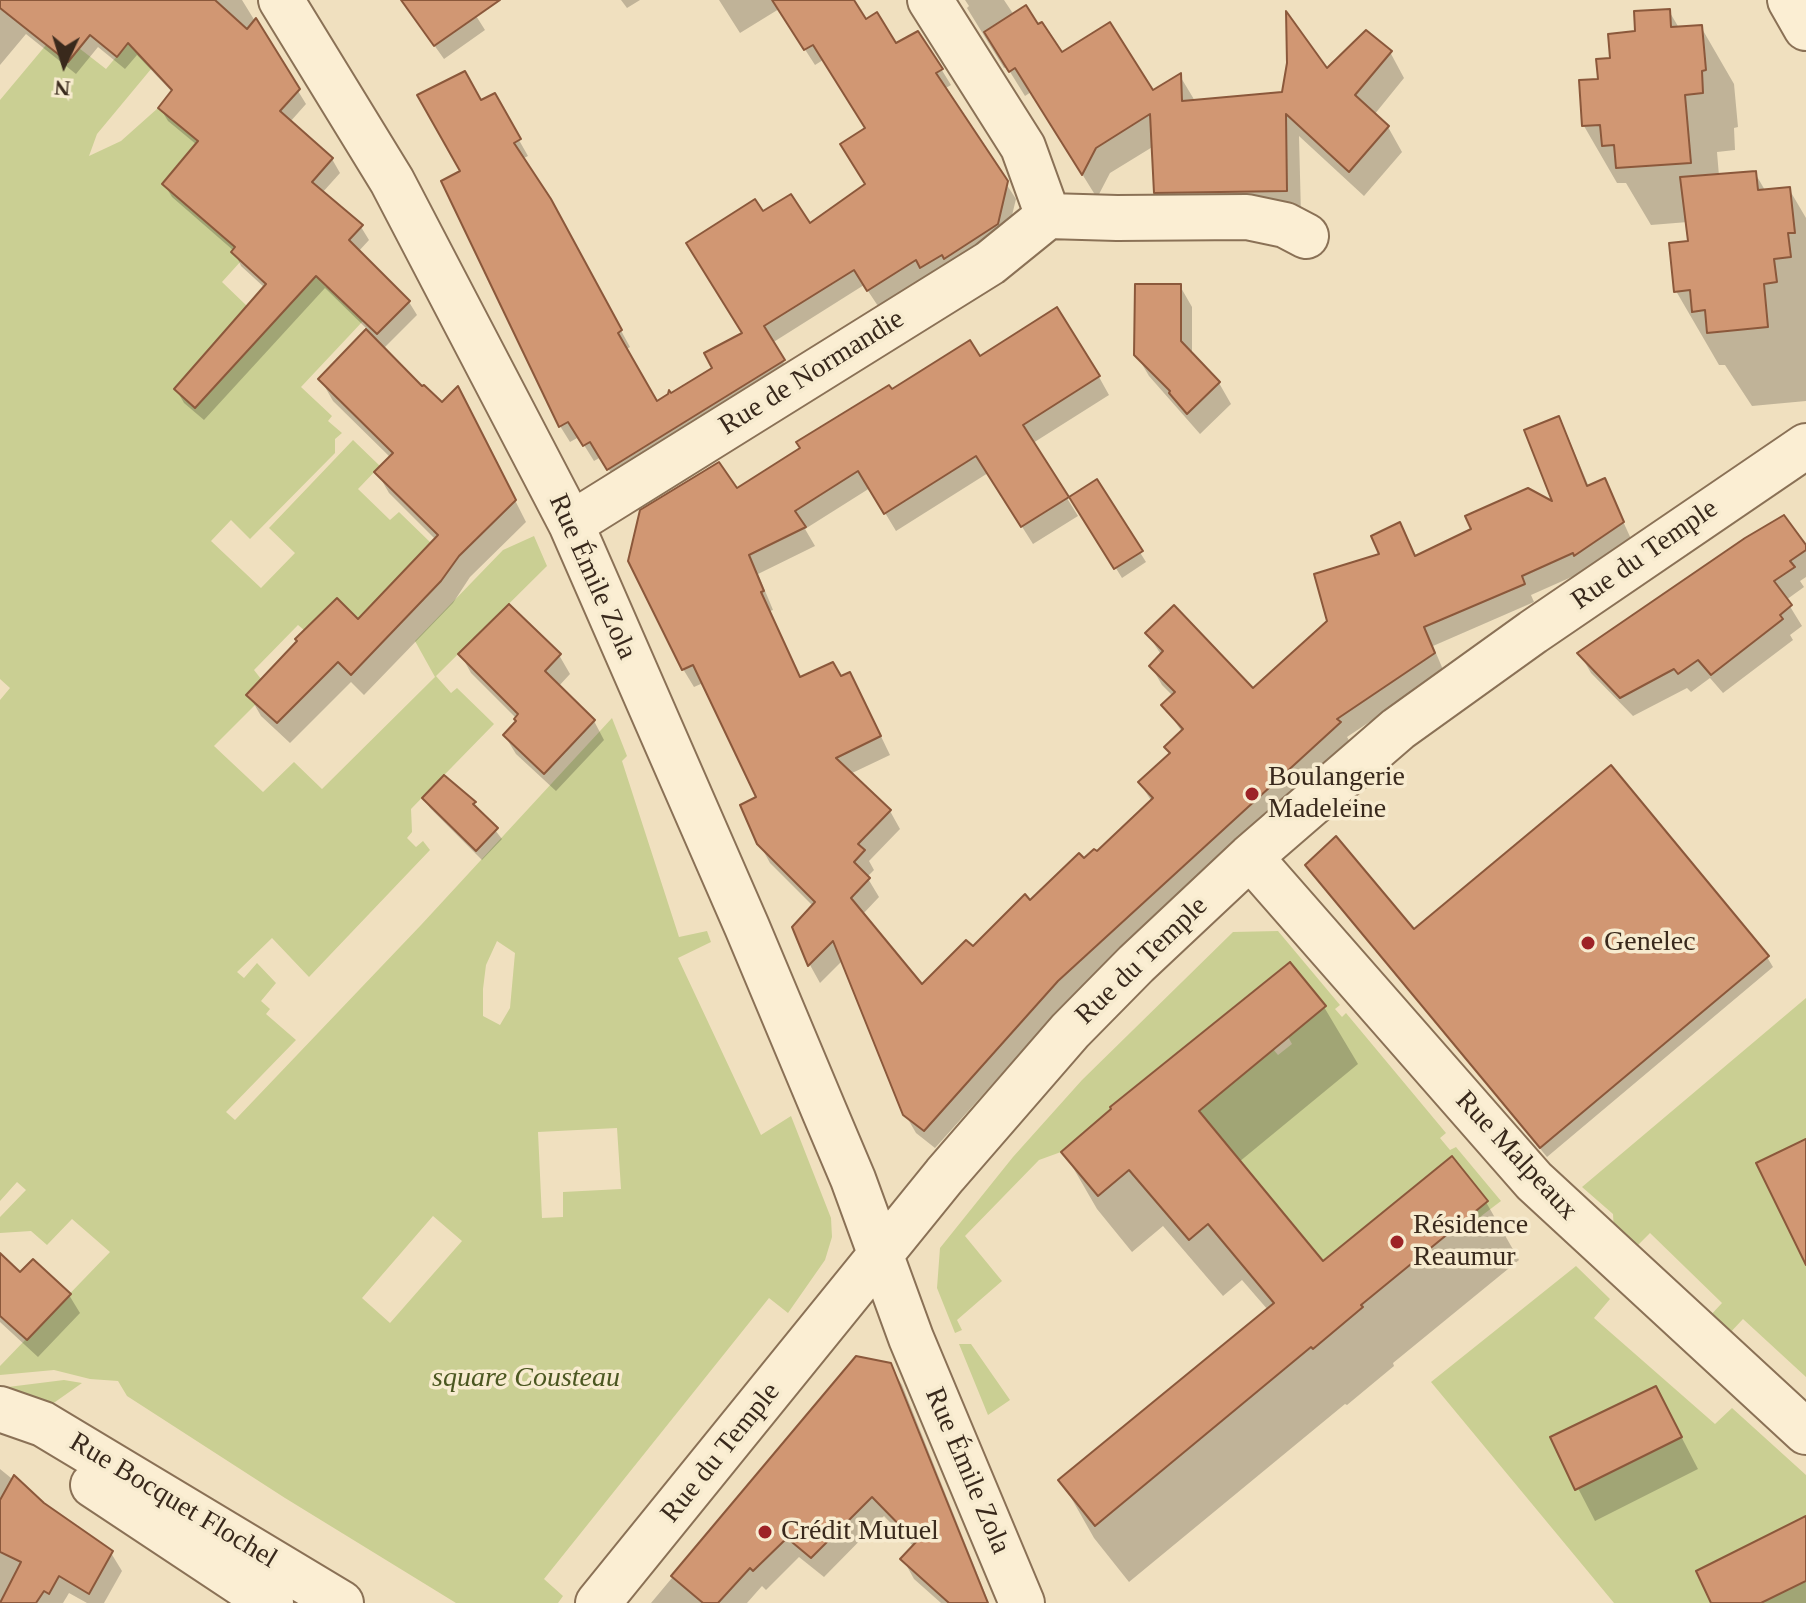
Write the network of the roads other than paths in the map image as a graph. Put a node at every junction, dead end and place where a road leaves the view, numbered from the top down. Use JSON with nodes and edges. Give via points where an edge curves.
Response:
{"nodes":[{"id":1,"x":281,"y":0,"type":"edge"},
{"id":2,"x":930,"y":0,"type":"edge"},
{"id":3,"x":1790,"y":0,"type":"edge"},
{"id":4,"x":1806,"y":28,"type":"edge"},
{"id":5,"x":1048,"y":216,"type":"junction"},
{"id":6,"x":1306,"y":236,"type":"dead end"},
{"id":7,"x":1806,"y":446,"type":"edge"},
{"id":8,"x":571,"y":524,"type":"junction"},
{"id":9,"x":1250,"y":857,"type":"junction"},
{"id":10,"x":880,"y":1256,"type":"junction"},
{"id":11,"x":0,"y":1410,"type":"edge"},
{"id":12,"x":1806,"y":1432,"type":"edge"},
{"id":13,"x":271,"y":1603,"type":"edge"},
{"id":14,"x":341,"y":1603,"type":"edge"},
{"id":15,"x":598,"y":1603,"type":"edge"},
{"id":16,"x":1022,"y":1603,"type":"edge"}],
"edges":[{"from":1,"to":8,"type":"street","name":"Rue Émile Zola","via":[[392,181]]},
{"from":2,"to":5,"type":"street","via":[[1023,147]]},
{"from":3,"to":4,"type":"street"},
{"from":5,"to":6,"type":"street","via":[[1247,217],[1285,225]]},
{"from":5,"to":8,"type":"street","name":"Rue de Normandie","via":[[990,263]]},
{"from":7,"to":9,"type":"street","name":"Rue du Temple","via":[[1398,729]]},
{"from":8,"to":10,"type":"street","name":"Rue Émile Zola","via":[[747,927]]},
{"from":9,"to":10,"type":"street","name":"Rue du Temple","via":[[1070,1031]]},
{"from":9,"to":12,"type":"street","name":"Rue Malpeaux","via":[[1525,1172]]},
{"from":10,"to":15,"type":"street","name":"Rue du Temple"},
{"from":10,"to":16,"type":"street","name":"Rue Émile Zola"},
{"from":11,"to":13,"type":"street","name":"Rue Bocquet Flochel","via":[[99,1490]]},
{"from":11,"to":14,"type":"street","name":"Rue Bocquet Flochel","via":[[43,1424]]}]}
